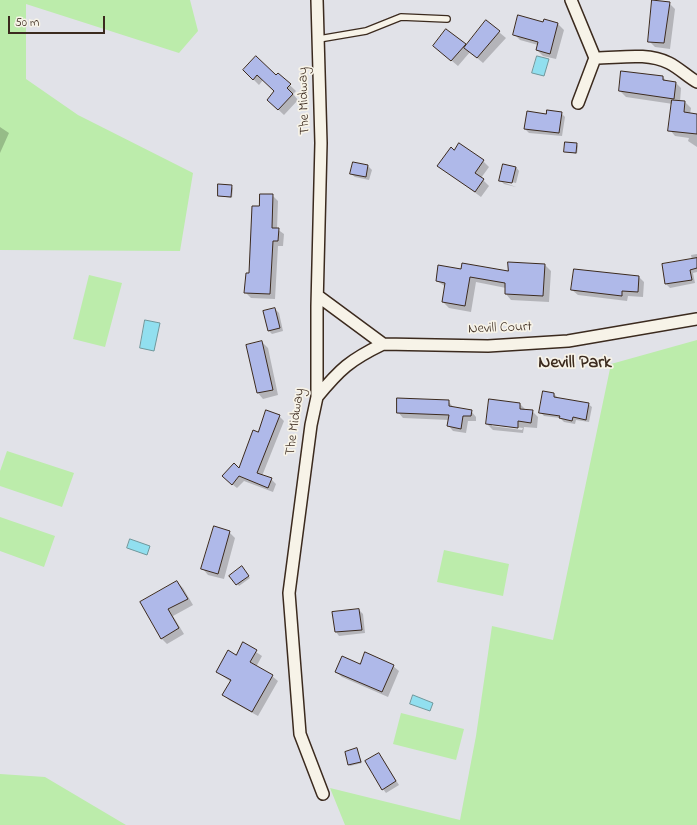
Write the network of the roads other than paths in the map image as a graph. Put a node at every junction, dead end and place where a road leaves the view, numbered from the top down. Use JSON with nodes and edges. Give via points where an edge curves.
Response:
{"nodes":[{"id":1,"x":318,"y":0,"type":"edge"},
{"id":2,"x":571,"y":0,"type":"edge"},
{"id":3,"x":447,"y":18,"type":"dead end"},
{"id":4,"x":319,"y":39,"type":"junction"},
{"id":5,"x":595,"y":58,"type":"junction"},
{"id":6,"x":697,"y":82,"type":"edge"},
{"id":7,"x":578,"y":103,"type":"dead end"},
{"id":8,"x":318,"y":296,"type":"junction"},
{"id":9,"x":697,"y":319,"type":"edge"},
{"id":10,"x":384,"y":344,"type":"junction"},
{"id":11,"x":317,"y":397,"type":"junction"},
{"id":12,"x":323,"y":794,"type":"dead end"}],
"edges":[{"from":1,"to":4,"type":"street","name":"The Midway"},
{"from":2,"to":5,"type":"street"},
{"from":3,"to":4,"type":"lane","via":[[401,17],[366,31]]},
{"from":4,"to":8,"type":"street","name":"The Midway","via":[[321,143]]},
{"from":5,"to":6,"type":"street","via":[[631,56],[660,60],[671,64]]},
{"from":5,"to":7,"type":"street"},
{"from":8,"to":10,"type":"street"},
{"from":8,"to":11,"type":"street","name":"The Midway"},
{"from":9,"to":10,"type":"street","name":"Nevill Court","via":[[568,341],[488,346]]},
{"from":10,"to":11,"type":"street","via":[[353,359]]},
{"from":11,"to":12,"type":"street","name":"The Midway","via":[[310,425],[289,593],[300,734]]}]}
